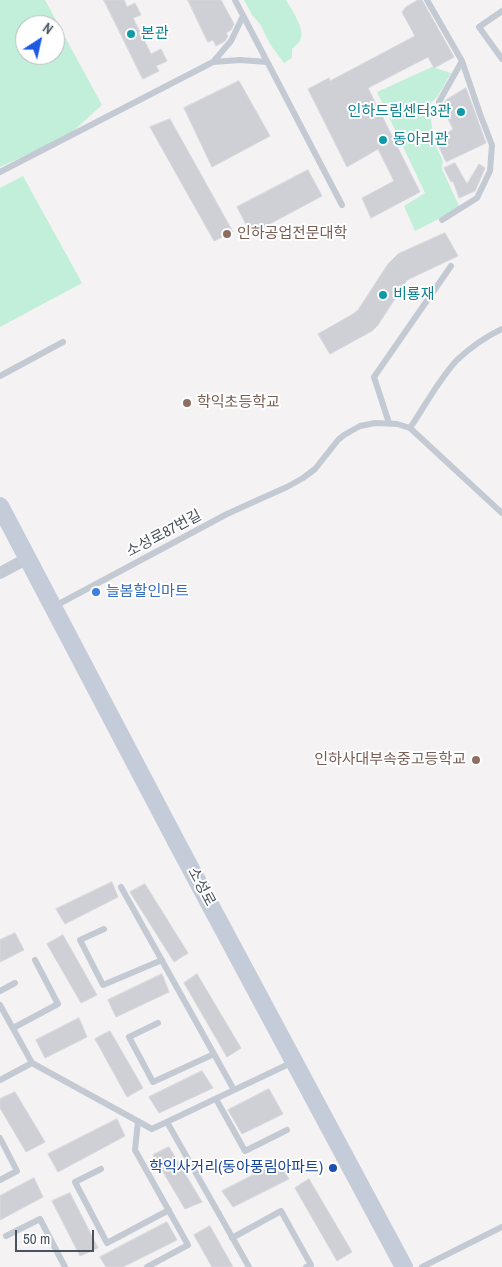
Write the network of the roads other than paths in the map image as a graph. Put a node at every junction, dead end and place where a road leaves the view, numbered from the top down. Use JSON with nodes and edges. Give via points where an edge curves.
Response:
{"nodes":[{"id":1,"x":235,"y":0,"type":"edge"},
{"id":2,"x":428,"y":0,"type":"edge"},
{"id":3,"x":502,"y":10,"type":"edge"},
{"id":4,"x":243,"y":16,"type":"junction"},
{"id":5,"x":502,"y":59,"type":"edge"},
{"id":6,"x":462,"y":61,"type":"junction"},
{"id":7,"x":213,"y":62,"type":"junction"},
{"id":8,"x":267,"y":62,"type":"junction"},
{"id":9,"x":439,"y":102,"type":"dead end"},
{"id":10,"x":0,"y":172,"type":"edge"},
{"id":11,"x":342,"y":205,"type":"dead end"},
{"id":12,"x":442,"y":220,"type":"dead end"},
{"id":13,"x":502,"y":329,"type":"edge"},
{"id":14,"x":63,"y":342,"type":"dead end"},
{"id":15,"x":0,"y":376,"type":"edge"},
{"id":16,"x":374,"y":377,"type":"junction"},
{"id":17,"x":389,"y":424,"type":"junction"},
{"id":18,"x":410,"y":428,"type":"junction"},
{"id":19,"x":0,"y":506,"type":"edge"},
{"id":20,"x":502,"y":513,"type":"edge"},
{"id":21,"x":28,"y":558,"type":"junction"},
{"id":22,"x":0,"y":573,"type":"edge"},
{"id":23,"x":54,"y":607,"type":"junction"},
{"id":24,"x":121,"y":887,"type":"dead end"},
{"id":25,"x":104,"y":929,"type":"dead end"},
{"id":26,"x":35,"y":960,"type":"dead end"},
{"id":27,"x":162,"y":960,"type":"junction"},
{"id":28,"x":15,"y":983,"type":"dead end"},
{"id":29,"x":0,"y":991,"type":"edge"},
{"id":30,"x":0,"y":1005,"type":"edge"},
{"id":31,"x":158,"y":1024,"type":"dead end"},
{"id":32,"x":13,"y":1028,"type":"junction"},
{"id":33,"x":214,"y":1054,"type":"junction"},
{"id":34,"x":294,"y":1061,"type":"junction"},
{"id":35,"x":32,"y":1063,"type":"junction"},
{"id":36,"x":0,"y":1080,"type":"edge"},
{"id":37,"x":234,"y":1090,"type":"junction"},
{"id":38,"x":216,"y":1099,"type":"junction"},
{"id":39,"x":138,"y":1121,"type":"junction"},
{"id":40,"x":168,"y":1122,"type":"junction"},
{"id":41,"x":287,"y":1130,"type":"dead end"},
{"id":42,"x":0,"y":1138,"type":"edge"},
{"id":43,"x":101,"y":1169,"type":"dead end"},
{"id":44,"x":0,"y":1180,"type":"edge"},
{"id":45,"x":169,"y":1210,"type":"junction"},
{"id":46,"x":502,"y":1227,"type":"edge"},
{"id":47,"x":6,"y":1236,"type":"dead end"},
{"id":48,"x":232,"y":1238,"type":"dead end"},
{"id":49,"x":401,"y":1266,"type":"edge"},
{"id":50,"x":65,"y":1267,"type":"edge"},
{"id":51,"x":147,"y":1267,"type":"edge"},
{"id":52,"x":248,"y":1267,"type":"edge"},
{"id":53,"x":306,"y":1267,"type":"edge"},
{"id":54,"x":422,"y":1267,"type":"edge"}],
"edges":[{"from":1,"to":4,"type":"lane"},
{"from":2,"to":6,"type":"lane"},
{"from":3,"to":5,"type":"lane","via":[[479,27]]},
{"from":4,"to":7,"type":"lane","via":[[231,42]]},
{"from":4,"to":8,"type":"lane"},
{"from":6,"to":9,"type":"lane"},
{"from":6,"to":12,"type":"lane","via":[[492,145],[490,171],[477,198]]},
{"from":7,"to":8,"type":"lane"},
{"from":7,"to":10,"type":"lane"},
{"from":8,"to":11,"type":"lane"},
{"from":13,"to":18,"type":"lane","via":[[486,336],[456,361]]},
{"from":14,"to":15,"type":"lane"},
{"from":16,"to":16,"type":"lane","via":[[417,314],[451,266],[402,337]]},
{"from":16,"to":17,"type":"lane"},
{"from":17,"to":18,"type":"lane","name":"소성로87번길"},
{"from":17,"to":23,"type":"lane","name":"소성로87번길","via":[[360,426],[338,440],[315,469],[287,487],[227,514]]},
{"from":18,"to":20,"type":"lane"},
{"from":19,"to":21,"type":"main road","name":"소성로"},
{"from":21,"to":22,"type":"street"},
{"from":21,"to":23,"type":"main road","name":"소성로"},
{"from":23,"to":34,"type":"main road","name":"소성로"},
{"from":24,"to":27,"type":"lane"},
{"from":25,"to":27,"type":"lane","via":[[80,940],[103,985]]},
{"from":26,"to":32,"type":"lane","via":[[58,1004]]},
{"from":27,"to":33,"type":"lane"},
{"from":28,"to":29,"type":"lane"},
{"from":30,"to":32,"type":"lane"},
{"from":31,"to":33,"type":"lane","via":[[129,1037],[153,1082]]},
{"from":32,"to":35,"type":"lane"},
{"from":33,"to":37,"type":"lane"},
{"from":34,"to":37,"type":"lane"},
{"from":34,"to":49,"type":"main road","name":"소성로"},
{"from":35,"to":36,"type":"lane"},
{"from":35,"to":39,"type":"lane"},
{"from":37,"to":38,"type":"lane"},
{"from":38,"to":40,"type":"lane"},
{"from":38,"to":41,"type":"lane","via":[[245,1151]]},
{"from":39,"to":40,"type":"lane","via":[[152,1129]]},
{"from":39,"to":45,"type":"lane","via":[[136,1150]]},
{"from":40,"to":52,"type":"lane"},
{"from":42,"to":44,"type":"lane","via":[[17,1171]]},
{"from":43,"to":45,"type":"lane","via":[[75,1182],[107,1242]]},
{"from":45,"to":51,"type":"lane","via":[[188,1245]]},
{"from":46,"to":54,"type":"lane"},
{"from":47,"to":50,"type":"lane","via":[[40,1219]]},
{"from":48,"to":53,"type":"lane","via":[[281,1211],[310,1265]]}]}
